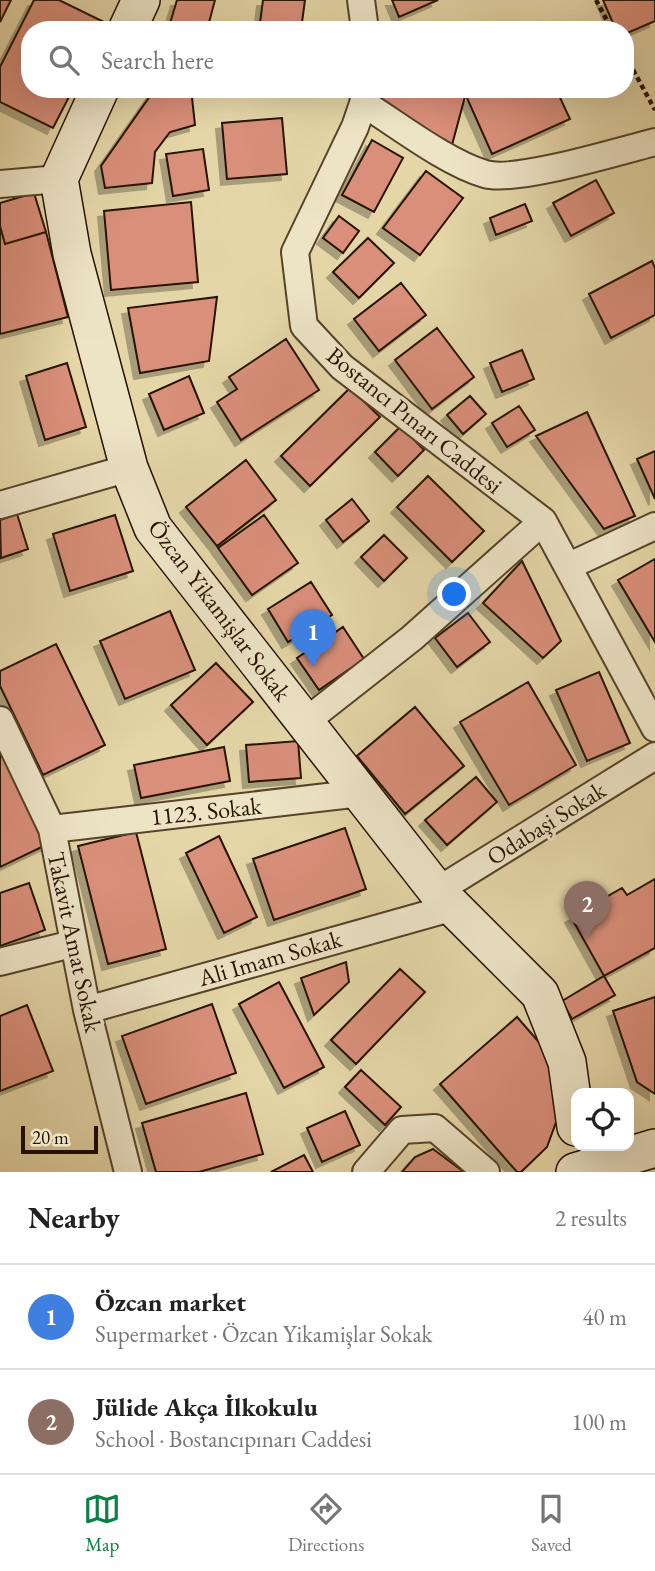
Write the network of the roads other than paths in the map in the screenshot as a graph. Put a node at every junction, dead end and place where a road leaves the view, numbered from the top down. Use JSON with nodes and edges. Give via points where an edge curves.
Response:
{"nodes":[{"id":1,"x":361,"y":0,"type":"edge"},
{"id":2,"x":364,"y":21,"type":"edge"},
{"id":3,"x":96,"y":98,"type":"edge"},
{"id":4,"x":365,"y":98,"type":"edge"},
{"id":5,"x":369,"y":98,"type":"edge"},
{"id":6,"x":655,"y":142,"type":"edge"},
{"id":7,"x":59,"y":179,"type":"junction"},
{"id":8,"x":0,"y":184,"type":"edge"},
{"id":9,"x":129,"y":468,"type":"junction"},
{"id":10,"x":0,"y":505,"type":"edge"},
{"id":11,"x":543,"y":522,"type":"junction"},
{"id":12,"x":655,"y":526,"type":"edge"},
{"id":13,"x":569,"y":566,"type":"junction"},
{"id":14,"x":0,"y":720,"type":"edge"},
{"id":15,"x":305,"y":722,"type":"junction"},
{"id":16,"x":655,"y":729,"type":"edge"},
{"id":17,"x":655,"y":756,"type":"edge"},
{"id":18,"x":361,"y":793,"type":"junction"},
{"id":19,"x":52,"y":828,"type":"junction"},
{"id":20,"x":446,"y":899,"type":"junction"},
{"id":21,"x":72,"y":944,"type":"junction"},
{"id":22,"x":0,"y":962,"type":"edge"},
{"id":23,"x":87,"y":1010,"type":"junction"},
{"id":24,"x":571,"y":1091,"type":"edge"},
{"id":25,"x":655,"y":1148,"type":"edge"},
{"id":26,"x":580,"y":1165,"type":"edge"},
{"id":27,"x":128,"y":1172,"type":"edge"},
{"id":28,"x":366,"y":1172,"type":"edge"},
{"id":29,"x":486,"y":1172,"type":"edge"}],
"edges":[{"from":1,"to":2,"type":"street"},
{"from":3,"to":7,"type":"street"},
{"from":4,"to":11,"type":"street","name":"Bostancı Pınarı Caddesi","via":[[295,252],[304,326],[342,367]]},
{"from":5,"to":6,"type":"street","via":[[436,149],[487,174],[532,172]]},
{"from":7,"to":8,"type":"street"},
{"from":7,"to":9,"type":"street","name":"Özcan Yikamişlar Sokak","via":[[72,254]]},
{"from":9,"to":10,"type":"street"},
{"from":9,"to":15,"type":"street","name":"Özcan Yikamişlar Sokak","via":[[152,528]]},
{"from":11,"to":13,"type":"street","name":"Bostancı Pınarı Caddesi"},
{"from":11,"to":15,"type":"street","via":[[412,638]]},
{"from":12,"to":13,"type":"street"},
{"from":13,"to":16,"type":"street","name":"Bostancı Pınarı Caddesi"},
{"from":14,"to":19,"type":"street","name":"Takavit Amat Sokak"},
{"from":15,"to":18,"type":"street","name":"Özcan Yikamişlar Sokak"},
{"from":17,"to":20,"type":"street","name":"Odabaşi Sokak"},
{"from":18,"to":19,"type":"street","name":"1123. Sokak"},
{"from":18,"to":20,"type":"street","name":"Özcan Yikamişlar Sokak"},
{"from":19,"to":21,"type":"street","name":"Takavit Amat Sokak"},
{"from":20,"to":23,"type":"street","name":"Ali Imam Sokak"},
{"from":20,"to":24,"type":"street","name":"Özcan Yikamişlar Sokak","via":[[540,994],[567,1062]]},
{"from":21,"to":22,"type":"street"},
{"from":21,"to":23,"type":"street","name":"Takavit Amat Sokak"},
{"from":23,"to":27,"type":"street","name":"Takavit Amat Sokak"},
{"from":25,"to":26,"type":"street"},
{"from":28,"to":29,"type":"street","via":[[402,1130],[435,1128]]}]}
